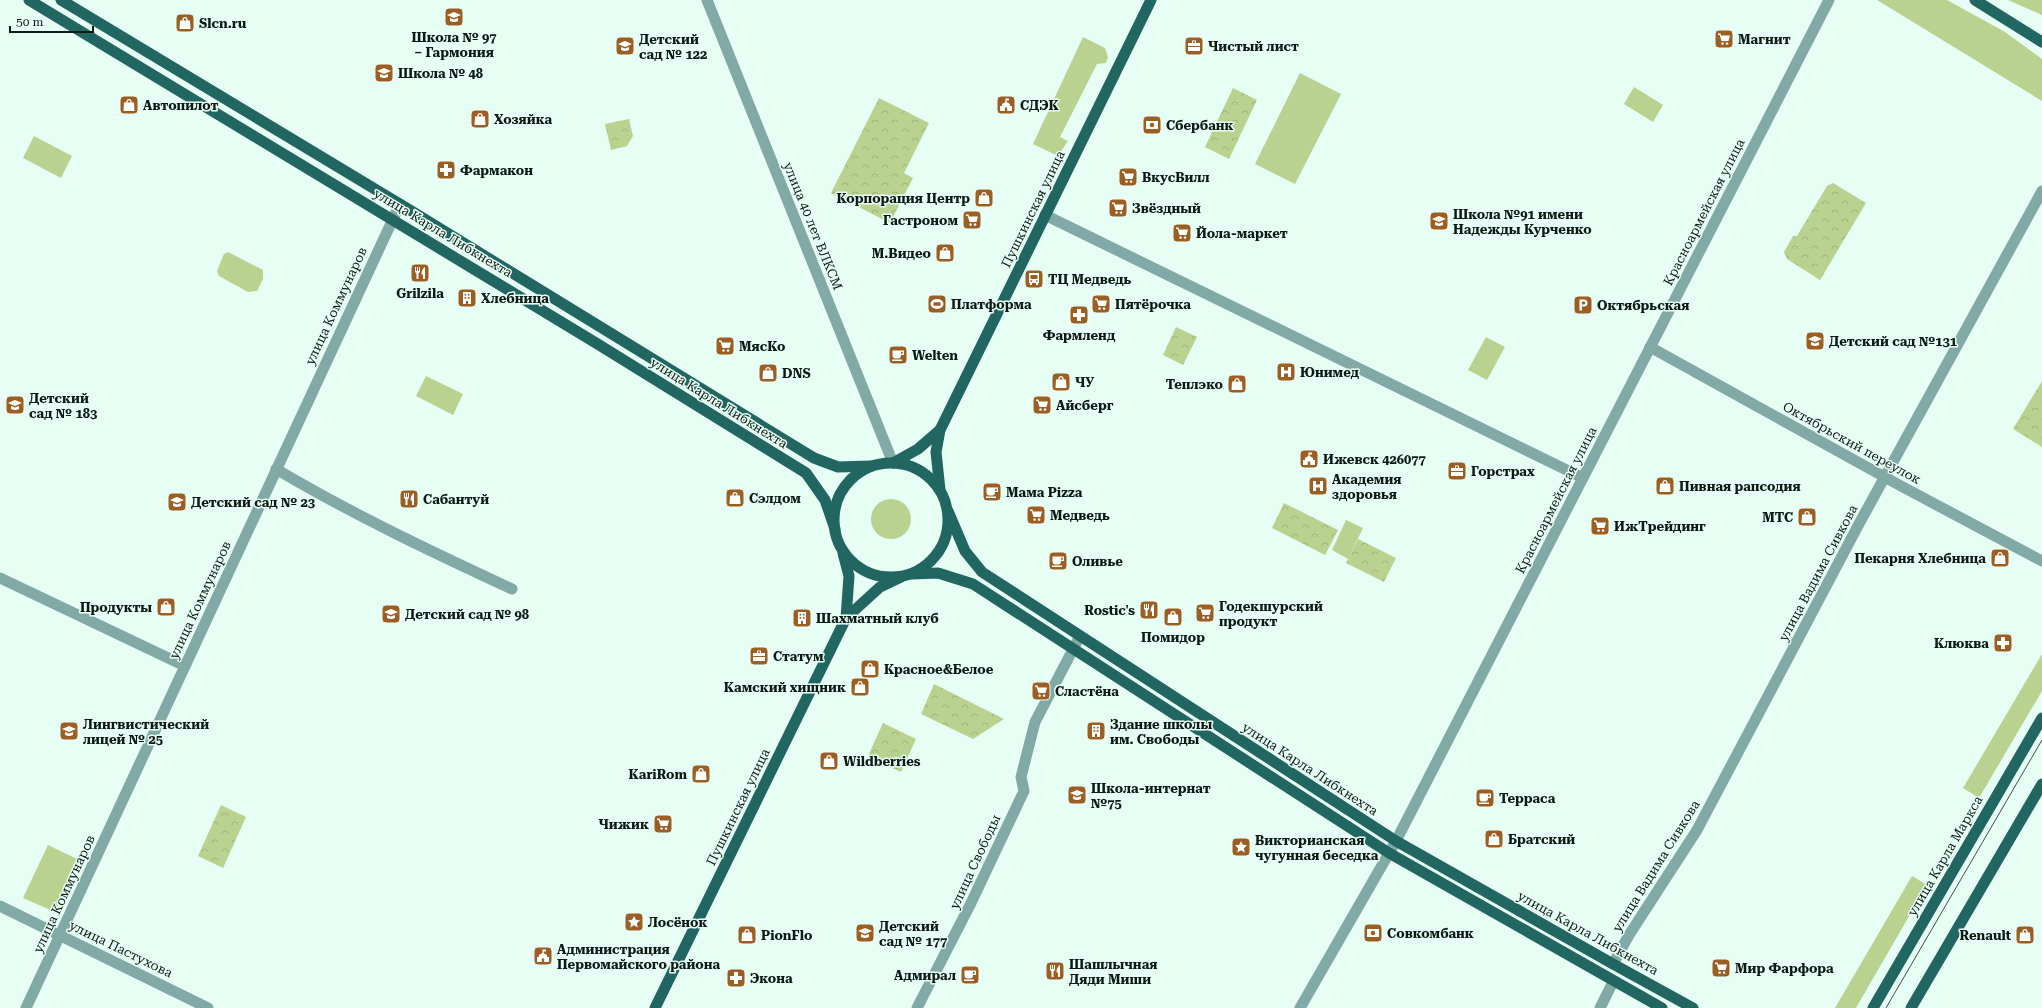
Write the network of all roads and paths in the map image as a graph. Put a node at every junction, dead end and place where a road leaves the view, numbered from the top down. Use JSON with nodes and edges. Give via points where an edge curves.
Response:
{"nodes":[{"id":1,"x":29,"y":0,"type":"edge"},
{"id":2,"x":61,"y":0,"type":"edge"},
{"id":3,"x":707,"y":0,"type":"edge"},
{"id":4,"x":1151,"y":0,"type":"edge"},
{"id":5,"x":1828,"y":0,"type":"edge"},
{"id":6,"x":1975,"y":0,"type":"edge"},
{"id":7,"x":2042,"y":42,"type":"edge"},
{"id":8,"x":2042,"y":191,"type":"edge"},
{"id":9,"x":400,"y":204,"type":"junction"},
{"id":10,"x":1045,"y":215,"type":"junction"},
{"id":11,"x":392,"y":219,"type":"junction"},
{"id":12,"x":1650,"y":347,"type":"junction"},
{"id":13,"x":940,"y":430,"type":"junction"},
{"id":14,"x":893,"y":463,"type":"junction"},
{"id":15,"x":871,"y":466,"type":"junction"},
{"id":16,"x":276,"y":469,"type":"junction"},
{"id":17,"x":1885,"y":477,"type":"junction"},
{"id":18,"x":1583,"y":478,"type":"junction"},
{"id":19,"x":940,"y":490,"type":"junction"},
{"id":20,"x":948,"y":511,"type":"junction"},
{"id":21,"x":835,"y":529,"type":"junction"},
{"id":22,"x":843,"y":550,"type":"junction"},
{"id":23,"x":2042,"y":561,"type":"edge"},
{"id":24,"x":906,"y":575,"type":"junction"},
{"id":25,"x":0,"y":578,"type":"edge"},
{"id":26,"x":512,"y":589,"type":"dead end"},
{"id":27,"x":846,"y":618,"type":"junction"},
{"id":28,"x":1080,"y":636,"type":"junction"},
{"id":29,"x":1074,"y":650,"type":"junction"},
{"id":30,"x":185,"y":666,"type":"junction"},
{"id":31,"x":2042,"y":718,"type":"edge"},
{"id":32,"x":2042,"y":784,"type":"edge"},
{"id":33,"x":1396,"y":841,"type":"junction"},
{"id":34,"x":1389,"y":853,"type":"junction"},
{"id":35,"x":0,"y":906,"type":"edge"},
{"id":36,"x":61,"y":935,"type":"junction"},
{"id":37,"x":1613,"y":964,"type":"junction"},
{"id":38,"x":1614,"y":982,"type":"junction"},
{"id":39,"x":26,"y":1008,"type":"edge"},
{"id":40,"x":208,"y":1008,"type":"edge"},
{"id":41,"x":655,"y":1008,"type":"edge"},
{"id":42,"x":917,"y":1008,"type":"edge"},
{"id":43,"x":1300,"y":1008,"type":"edge"},
{"id":44,"x":1600,"y":1008,"type":"edge"},
{"id":45,"x":1662,"y":1008,"type":"edge"},
{"id":46,"x":1693,"y":1008,"type":"edge"},
{"id":47,"x":1873,"y":1008,"type":"edge"},
{"id":48,"x":1910,"y":1008,"type":"edge"}],
"edges":[{"from":1,"to":11,"type":"main road","name":"улица Карла Либкнехта"},
{"from":2,"to":9,"type":"main road","name":"улица Карла Либкнехта"},
{"from":3,"to":14,"type":"street","name":"улица 40 лет ВЛКСМ"},
{"from":4,"to":10,"type":"main road","name":"Пушкинская улица"},
{"from":5,"to":12,"type":"street","name":"Красноармейская улица"},
{"from":6,"to":7,"type":"main road"},
{"from":8,"to":17,"type":"street","name":"улица Вадима Сивкова"},
{"from":9,"to":11,"type":"street","name":"улица Коммунаров"},
{"from":9,"to":15,"type":"main road","name":"улица Карла Либкнехта","via":[[814,458],[838,467]]},
{"from":10,"to":13,"type":"main road","name":"Пушкинская улица"},
{"from":10,"to":18,"type":"street"},
{"from":11,"to":16,"type":"street","name":"улица Коммунаров"},
{"from":11,"to":21,"type":"main road","name":"улица Карла Либкнехта","via":[[806,474],[825,500]]},
{"from":12,"to":17,"type":"street","name":"Октябрьский переулок"},
{"from":12,"to":18,"type":"street","name":"Красноармейская улица"},
{"from":13,"to":14,"type":"main road","name":"Пушкинская улица","via":[[918,449]]},
{"from":13,"to":19,"type":"main road","name":"Пушкинская улица","via":[[936,452]]},
{"from":14,"to":15,"type":"main road"},
{"from":14,"to":19,"type":"main road","via":[[920,470]]},
{"from":15,"to":21,"type":"main road","via":[[861,471],[845,487],[835,507]]},
{"from":16,"to":26,"type":"street","via":[[340,505]]},
{"from":16,"to":30,"type":"street","name":"улица Коммунаров"},
{"from":17,"to":23,"type":"street","name":"Октябрьский переулок"},
{"from":17,"to":37,"type":"street","name":"улица Вадима Сивкова","via":[[1698,830],[1629,935]]},
{"from":18,"to":33,"type":"street","name":"Красноармейская улица"},
{"from":19,"to":20,"type":"main road"},
{"from":20,"to":24,"type":"main road","via":[[947,533],[938,554],[926,565]]},
{"from":20,"to":28,"type":"main road","name":"улица Карла Либкнехта","via":[[966,551],[982,572]]},
{"from":21,"to":22,"type":"main road"},
{"from":22,"to":24,"type":"main road","via":[[858,567],[868,572],[884,577]]},
{"from":22,"to":27,"type":"main road","name":"Пушкинская улица","via":[[848,576]]},
{"from":24,"to":27,"type":"main road","name":"Пушкинская улица","via":[[880,587]]},
{"from":24,"to":29,"type":"main road","via":[[938,573],[973,584]]},
{"from":25,"to":30,"type":"street"},
{"from":27,"to":41,"type":"main road","name":"Пушкинская улица"},
{"from":28,"to":29,"type":"street","name":"улица Свободы"},
{"from":28,"to":33,"type":"main road","name":"улица Карла Либкнехта"},
{"from":29,"to":34,"type":"main road"},
{"from":29,"to":42,"type":"street","name":"улица Свободы","via":[[1036,722],[1020,777],[1024,791]]},
{"from":30,"to":36,"type":"street","name":"улица Коммунаров"},
{"from":31,"to":47,"type":"main road","name":"улица Карла Маркса"},
{"from":32,"to":48,"type":"main road"},
{"from":33,"to":34,"type":"street","name":"Красноармейская улица"},
{"from":33,"to":37,"type":"main road","name":"улица Карла Либкнехта"},
{"from":34,"to":38,"type":"main road"},
{"from":34,"to":43,"type":"street","name":"Красноармейская улица"},
{"from":35,"to":36,"type":"street","name":"улица Пастухова"},
{"from":36,"to":39,"type":"street","name":"улица Коммунаров"},
{"from":36,"to":40,"type":"street","name":"улица Пастухова"},
{"from":37,"to":46,"type":"main road","name":"улица Карла Либкнехта"},
{"from":38,"to":44,"type":"street"},
{"from":38,"to":45,"type":"main road"}]}
